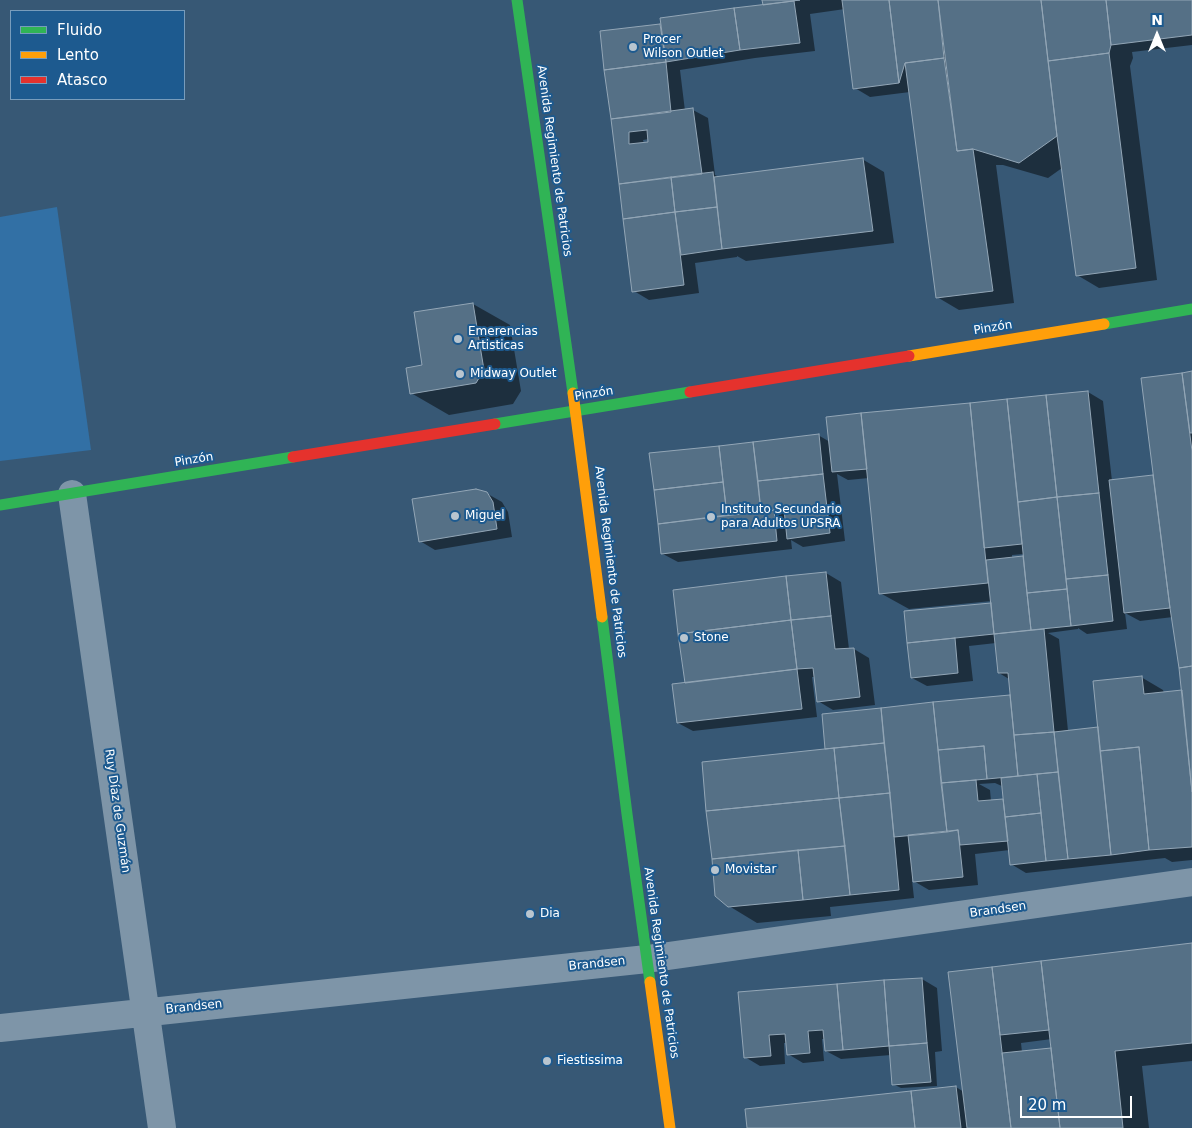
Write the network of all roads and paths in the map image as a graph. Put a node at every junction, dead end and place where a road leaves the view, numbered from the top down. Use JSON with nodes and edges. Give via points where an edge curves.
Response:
{"nodes":[{"id":1,"x":517,"y":0,"type":"edge"},
{"id":2,"x":1192,"y":309,"type":"edge"},
{"id":3,"x":576,"y":410,"type":"junction"},
{"id":4,"x":72,"y":494,"type":"junction"},
{"id":5,"x":0,"y":504,"type":"edge"},
{"id":6,"x":1192,"y":882,"type":"edge"},
{"id":7,"x":647,"y":959,"type":"junction"},
{"id":8,"x":146,"y":1012,"type":"junction"},
{"id":9,"x":0,"y":1028,"type":"edge"},
{"id":10,"x":162,"y":1128,"type":"edge"},
{"id":11,"x":670,"y":1128,"type":"edge"}],
"edges":[{"from":1,"to":3,"type":"street","name":"Avenida Regimiento de Patricios"},
{"from":2,"to":3,"type":"street","name":"Pinzón"},
{"from":3,"to":4,"type":"street","name":"Pinzón"},
{"from":3,"to":7,"type":"street","name":"Avenida Regimiento de Patricios"},
{"from":4,"to":5,"type":"street","name":"Pinzón"},
{"from":4,"to":8,"type":"street","name":"Ruy Díaz de Guzmán"},
{"from":6,"to":7,"type":"street","name":"Brandsen"},
{"from":7,"to":8,"type":"street","name":"Brandsen"},
{"from":7,"to":11,"type":"street","name":"Avenida Regimiento de Patricios"},
{"from":8,"to":9,"type":"street","name":"Brandsen"},
{"from":8,"to":10,"type":"street","name":"Ruy Díaz de Guzmán"}]}
